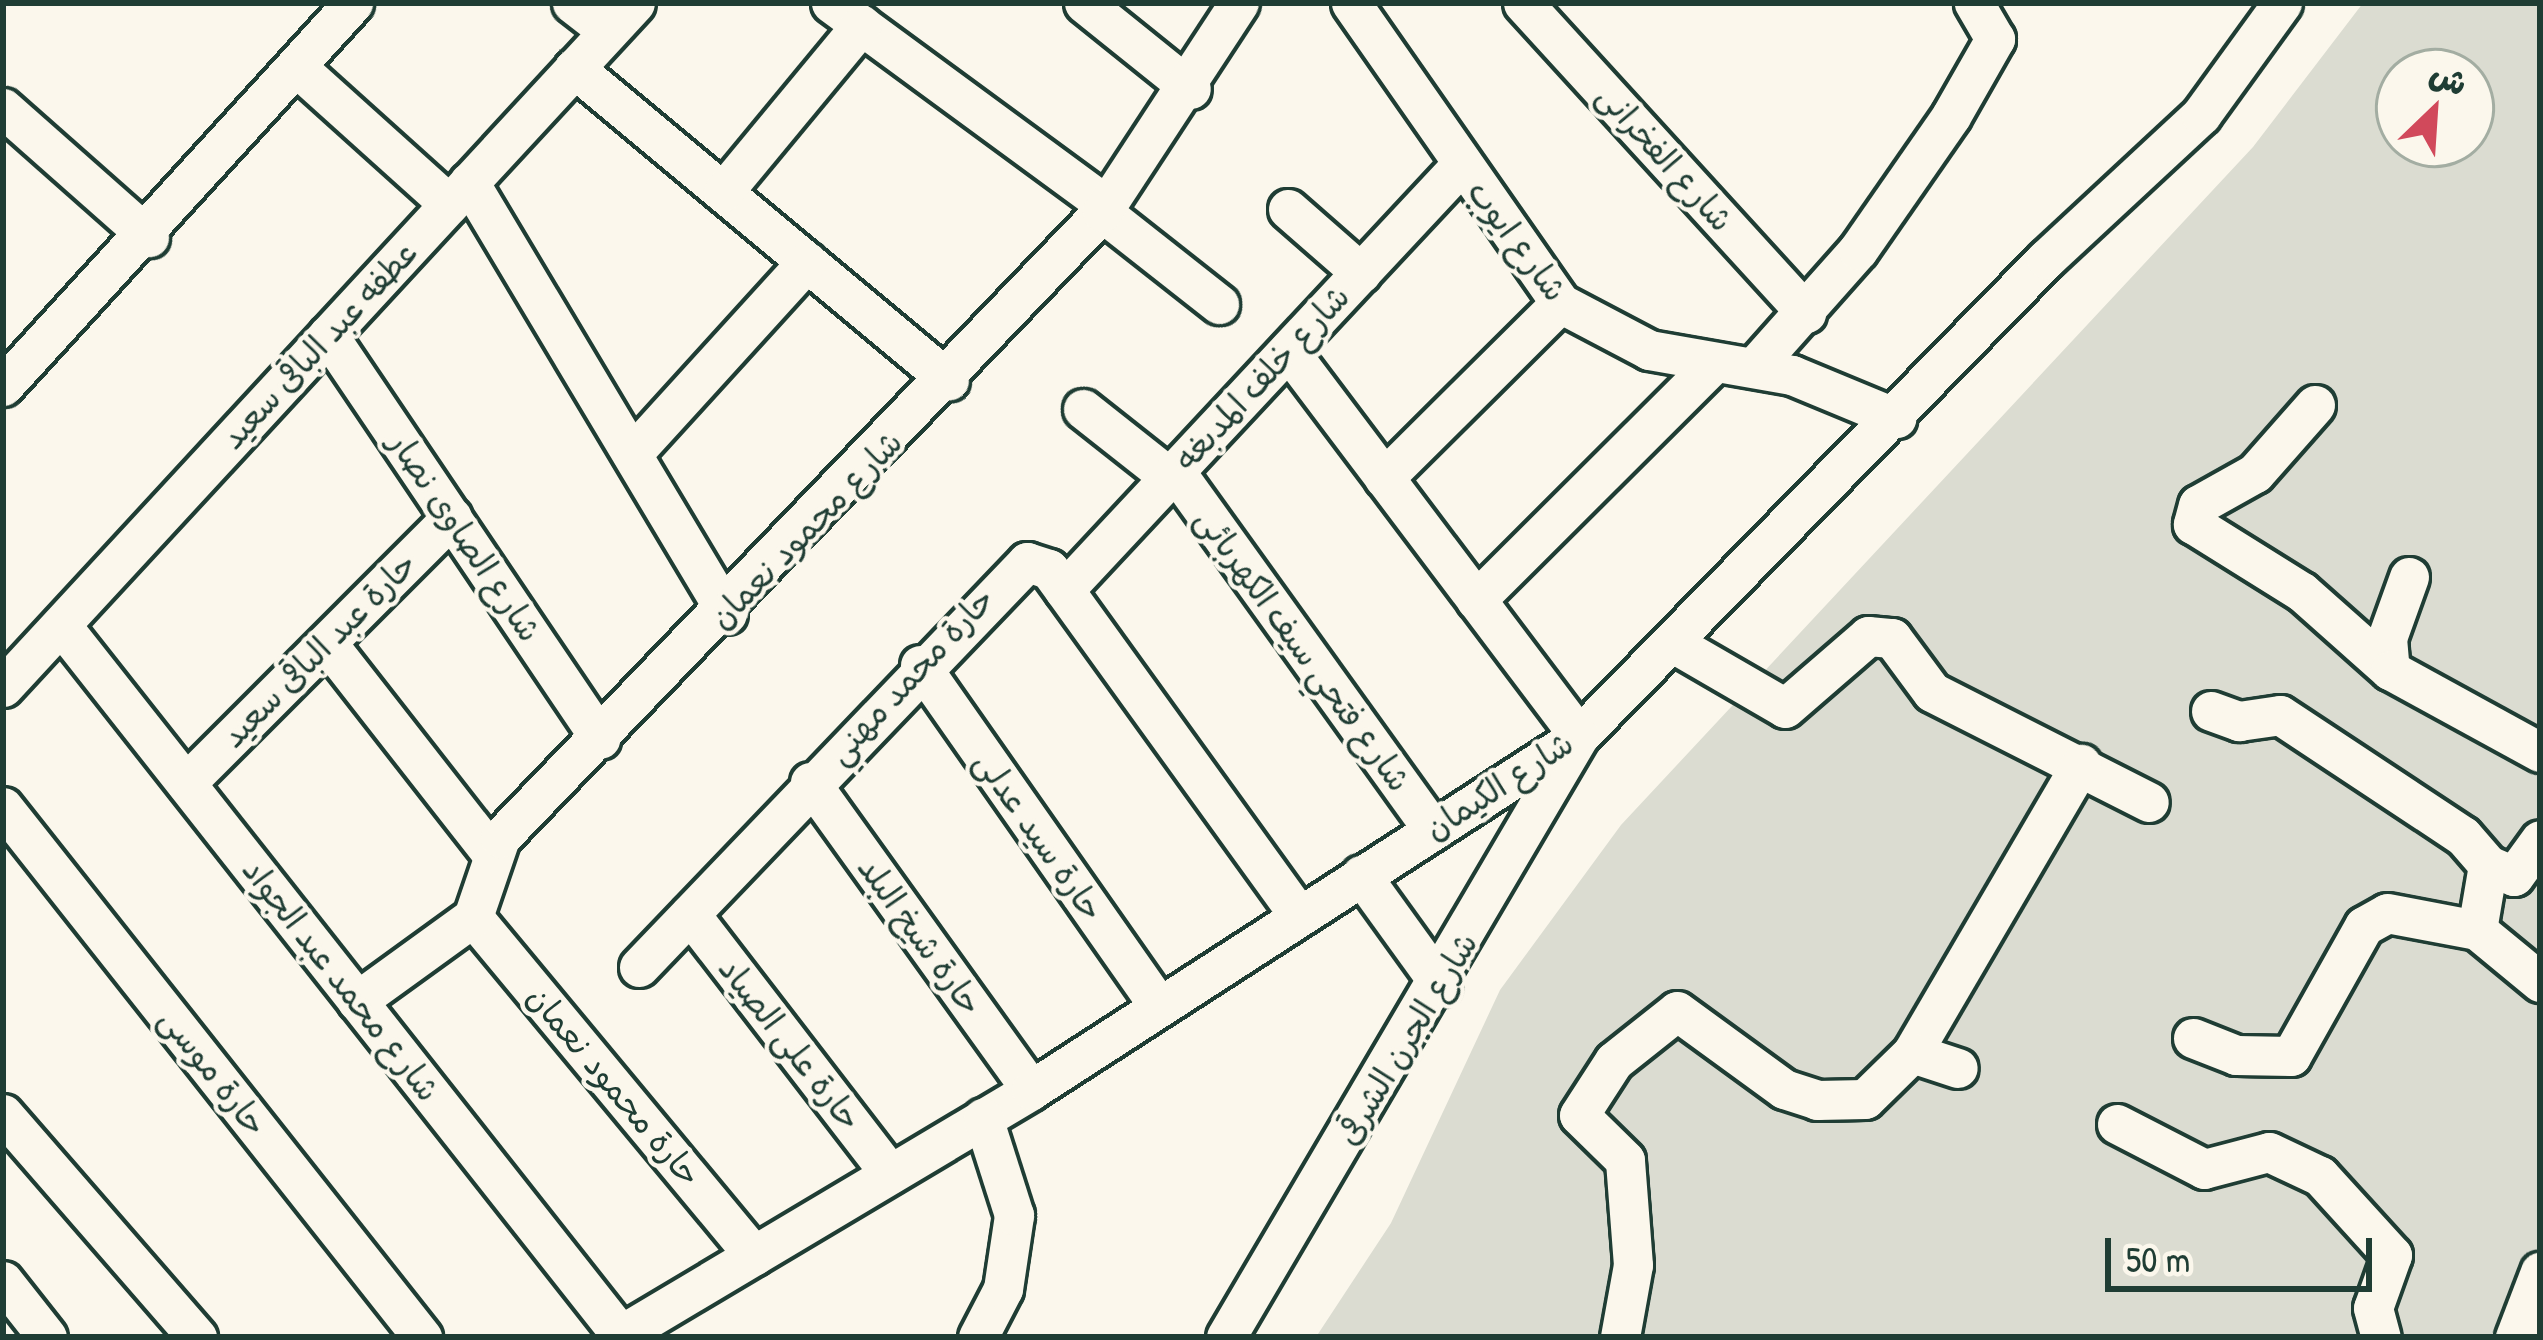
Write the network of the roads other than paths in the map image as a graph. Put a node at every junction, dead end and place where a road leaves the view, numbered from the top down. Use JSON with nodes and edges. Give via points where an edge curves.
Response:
{"nodes":[{"id":1,"x":353,"y":3,"type":"edge"},
{"id":2,"x":572,"y":3,"type":"edge"},
{"id":3,"x":1084,"y":3,"type":"edge"},
{"id":4,"x":1274,"y":3,"type":"edge"},
{"id":5,"x":1351,"y":3,"type":"edge"},
{"id":6,"x":1523,"y":3,"type":"edge"},
{"id":7,"x":1974,"y":3,"type":"edge"},
{"id":8,"x":2268,"y":9,"type":"edge"},
{"id":9,"x":846,"y":14,"type":"edge"},
{"id":10,"x":1234,"y":14,"type":"edge"},
{"id":11,"x":621,"y":17,"type":"edge"},
{"id":12,"x":574,"y":68,"type":"junction"},
{"id":13,"x":299,"y":69,"type":"junction"},
{"id":14,"x":1191,"y":89,"type":"junction"},
{"id":15,"x":3,"y":108,"type":"edge"},
{"id":16,"x":1460,"y":166,"type":"junction"},
{"id":17,"x":723,"y":192,"type":"junction"},
{"id":18,"x":459,"y":193,"type":"junction"},
{"id":19,"x":1104,"y":209,"type":"junction"},
{"id":20,"x":1288,"y":209,"type":"dead end"},
{"id":21,"x":149,"y":237,"type":"junction"},
{"id":22,"x":807,"y":262,"type":"junction"},
{"id":23,"x":1361,"y":273,"type":"junction"},
{"id":24,"x":1559,"y":303,"type":"junction"},
{"id":25,"x":1219,"y":304,"type":"dead end"},
{"id":26,"x":1806,"y":313,"type":"junction"},
{"id":27,"x":328,"y":335,"type":"junction"},
{"id":28,"x":1288,"y":350,"type":"junction"},
{"id":29,"x":1715,"y":362,"type":"junction"},
{"id":30,"x":1755,"y":366,"type":"junction"},
{"id":31,"x":949,"y":380,"type":"junction"},
{"id":32,"x":3,"y":386,"type":"edge"},
{"id":33,"x":2315,"y":405,"type":"dead end"},
{"id":34,"x":1083,"y":409,"type":"dead end"},
{"id":35,"x":1896,"y":418,"type":"junction"},
{"id":36,"x":632,"y":454,"type":"junction"},
{"id":37,"x":1172,"y":474,"type":"junction"},
{"id":38,"x":1384,"y":478,"type":"junction"},
{"id":39,"x":452,"y":517,"type":"junction"},
{"id":40,"x":2409,"y":577,"type":"dead end"},
{"id":41,"x":1064,"y":590,"type":"junction"},
{"id":42,"x":1476,"y":600,"type":"junction"},
{"id":43,"x":727,"y":614,"type":"junction"},
{"id":44,"x":61,"y":625,"type":"junction"},
{"id":45,"x":327,"y":643,"type":"junction"},
{"id":46,"x":1673,"y":643,"type":"junction"},
{"id":47,"x":920,"y":665,"type":"junction"},
{"id":48,"x":2390,"y":670,"type":"junction"},
{"id":49,"x":3,"y":687,"type":"edge"},
{"id":50,"x":2211,"y":711,"type":"dead end"},
{"id":51,"x":1579,"y":736,"type":"junction"},
{"id":52,"x":600,"y":739,"type":"junction"},
{"id":53,"x":2540,"y":752,"type":"edge"},
{"id":54,"x":2081,"y":764,"type":"junction"},
{"id":55,"x":810,"y":782,"type":"junction"},
{"id":56,"x":186,"y":783,"type":"junction"},
{"id":57,"x":2149,"y":802,"type":"dead end"},
{"id":58,"x":3,"y":807,"type":"edge"},
{"id":59,"x":1432,"y":829,"type":"junction"},
{"id":60,"x":2540,"y":840,"type":"edge"},
{"id":61,"x":490,"y":852,"type":"junction"},
{"id":62,"x":2488,"y":865,"type":"junction"},
{"id":63,"x":1361,"y":875,"type":"junction"},
{"id":64,"x":690,"y":914,"type":"junction"},
{"id":65,"x":1299,"y":916,"type":"junction"},
{"id":66,"x":473,"y":917,"type":"junction"},
{"id":67,"x":2477,"y":930,"type":"junction"},
{"id":68,"x":639,"y":967,"type":"dead end"},
{"id":69,"x":2540,"y":982,"type":"edge"},
{"id":70,"x":1441,"y":986,"type":"junction"},
{"id":71,"x":357,"y":1000,"type":"junction"},
{"id":72,"x":1159,"y":1006,"type":"junction"},
{"id":73,"x":2193,"y":1038,"type":"dead end"},
{"id":74,"x":1912,"y":1053,"type":"junction"},
{"id":75,"x":1958,"y":1068,"type":"dead end"},
{"id":76,"x":1031,"y":1090,"type":"junction"},
{"id":77,"x":3,"y":1114,"type":"edge"},
{"id":78,"x":983,"y":1118,"type":"junction"},
{"id":79,"x":2117,"y":1124,"type":"dead end"},
{"id":80,"x":17,"y":1157,"type":"edge"},
{"id":81,"x":890,"y":1174,"type":"junction"},
{"id":82,"x":754,"y":1255,"type":"junction"},
{"id":83,"x":2540,"y":1272,"type":"edge"},
{"id":84,"x":3,"y":1281,"type":"edge"},
{"id":85,"x":619,"y":1336,"type":"edge"},
{"id":86,"x":47,"y":1337,"type":"edge"},
{"id":87,"x":197,"y":1337,"type":"edge"},
{"id":88,"x":422,"y":1337,"type":"edge"},
{"id":89,"x":978,"y":1337,"type":"edge"},
{"id":90,"x":1226,"y":1337,"type":"edge"},
{"id":91,"x":1620,"y":1337,"type":"edge"},
{"id":92,"x":2381,"y":1337,"type":"edge"},
{"id":93,"x":2515,"y":1337,"type":"edge"}],
"edges":[{"from":1,"to":13,"type":"street"},
{"from":2,"to":11,"type":"street"},
{"from":3,"to":14,"type":"street"},
{"from":4,"to":10,"type":"street","name":"شارع محمود نعمان"},
{"from":5,"to":16,"type":"street","name":"شارع ايوب"},
{"from":6,"to":26,"type":"street","name":"شارع الفخرانى"},
{"from":7,"to":26,"type":"street","via":[[1995,39],[1906,184]]},
{"from":8,"to":35,"type":"street","name":"شارع الكيمان","via":[[2201,116]]},
{"from":9,"to":17,"type":"street"},
{"from":9,"to":19,"type":"street"},
{"from":10,"to":14,"type":"street","name":"شارع محمود نعمان"},
{"from":11,"to":12,"type":"street","name":"عطفه عبد الباقى سعيد"},
{"from":12,"to":17,"type":"street"},
{"from":12,"to":18,"type":"street","name":"عطفه عبد الباقى سعيد"},
{"from":13,"to":18,"type":"street"},
{"from":13,"to":21,"type":"street"},
{"from":14,"to":19,"type":"street","name":"شارع محمود نعمان"},
{"from":15,"to":21,"type":"street"},
{"from":16,"to":23,"type":"street","name":"شارع خلف المدبغه"},
{"from":16,"to":24,"type":"street","name":"شارع ايوب"},
{"from":17,"to":22,"type":"street"},
{"from":18,"to":27,"type":"street","name":"عطفه عبد الباقى سعيد"},
{"from":18,"to":36,"type":"street"},
{"from":19,"to":25,"type":"street"},
{"from":19,"to":31,"type":"street","name":"شارع محمود نعمان"},
{"from":20,"to":23,"type":"street"},
{"from":21,"to":32,"type":"street"},
{"from":22,"to":31,"type":"street"},
{"from":22,"to":36,"type":"street"},
{"from":23,"to":28,"type":"street","name":"شارع خلف المدبغه"},
{"from":24,"to":29,"type":"street","name":"شارع ايوب","via":[[1649,350]]},
{"from":24,"to":38,"type":"street"},
{"from":26,"to":30,"type":"street"},
{"from":27,"to":39,"type":"street","name":"شارع الصاوى نصار"},
{"from":27,"to":44,"type":"street","name":"عطفه عبد الباقى سعيد"},
{"from":28,"to":37,"type":"street","name":"شارع خلف المدبغه"},
{"from":28,"to":38,"type":"street"},
{"from":29,"to":30,"type":"street","name":"شارع ايوب"},
{"from":29,"to":42,"type":"street"},
{"from":30,"to":35,"type":"street","name":"شارع ايوب"},
{"from":31,"to":43,"type":"street","name":"شارع محمود نعمان"},
{"from":33,"to":48,"type":"street","via":[[2255,473],[2198,505],[2193,524],[2302,592]]},
{"from":34,"to":37,"type":"street","name":"شارع فتحي سيف الكهربائى"},
{"from":35,"to":46,"type":"street","name":"شارع الكيمان"},
{"from":36,"to":43,"type":"street"},
{"from":37,"to":41,"type":"street","name":"شارع خلف المدبغه"},
{"from":37,"to":59,"type":"street","name":"شارع فتحي سيف الكهربائى"},
{"from":38,"to":42,"type":"street"},
{"from":39,"to":45,"type":"street","name":"حارة عبد الباقى سعيد"},
{"from":39,"to":52,"type":"street","name":"شارع الصاوى نصار"},
{"from":40,"to":48,"type":"street","via":[[2387,638]]},
{"from":41,"to":47,"type":"street","name":"حارة محمد مهني","via":[[1042,565],[1014,567]]},
{"from":41,"to":65,"type":"street","name":"حارة محمد مهني"},
{"from":42,"to":51,"type":"street"},
{"from":43,"to":52,"type":"street","name":"شارع محمود نعمان"},
{"from":44,"to":49,"type":"street","name":"عطفه عبد الباقى سعيد"},
{"from":44,"to":56,"type":"street","name":"شارع محمد عبد الجواد"},
{"from":45,"to":56,"type":"street","name":"حارة عبد الباقى سعيد"},
{"from":45,"to":61,"type":"street"},
{"from":46,"to":51,"type":"street","name":"شارع الكيمان"},
{"from":46,"to":54,"type":"street","via":[[1785,708],[1876,634],[1933,692]]},
{"from":47,"to":55,"type":"street","name":"حارة محمد مهني"},
{"from":47,"to":72,"type":"street","name":"حارة سيد عدلى"},
{"from":48,"to":53,"type":"street"},
{"from":50,"to":62,"type":"street","via":[[2239,722],[2280,715],[2447,824]]},
{"from":51,"to":59,"type":"street","name":"شارع الكيمان"},
{"from":51,"to":70,"type":"street","name":"شارع الجرن الشرقى"},
{"from":52,"to":61,"type":"street","name":"شارع محمود نعمان"},
{"from":54,"to":57,"type":"street"},
{"from":54,"to":74,"type":"street"},
{"from":55,"to":64,"type":"street","name":"حارة محمد مهني"},
{"from":55,"to":76,"type":"street","name":"حارة شيخ البلد"},
{"from":56,"to":71,"type":"street","name":"شارع محمد عبد الجواد"},
{"from":58,"to":88,"type":"street","name":"حارة موسى"},
{"from":59,"to":63,"type":"street","name":"شارع الكيمان"},
{"from":60,"to":62,"type":"street","via":[[2514,876]]},
{"from":61,"to":66,"type":"street","name":"شارع محمود نعمان"},
{"from":62,"to":67,"type":"street"},
{"from":63,"to":65,"type":"street","name":"شارع الكيمان"},
{"from":63,"to":70,"type":"street"},
{"from":64,"to":68,"type":"street","name":"حارة محمد مهني"},
{"from":64,"to":81,"type":"street","name":"حارة على الصياد"},
{"from":65,"to":72,"type":"street","name":"شارع الكيمان"},
{"from":66,"to":71,"type":"street"},
{"from":66,"to":82,"type":"street","name":"حارة محمود نعمان"},
{"from":67,"to":69,"type":"street"},
{"from":67,"to":73,"type":"street","via":[[2387,913],[2364,926],[2291,1056],[2236,1055]]},
{"from":70,"to":90,"type":"street","name":"شارع الجرن الشرقى"},
{"from":71,"to":85,"type":"street","name":"شارع محمد عبد الجواد"},
{"from":72,"to":76,"type":"street","name":"شارع الكيمان"},
{"from":74,"to":75,"type":"street"},
{"from":74,"to":91,"type":"street","via":[[1851,1104],[1784,1089],[1691,1011],[1614,1061],[1579,1115],[1625,1160],[1633,1265]]},
{"from":76,"to":78,"type":"street","name":"شارع الكيمان"},
{"from":77,"to":80,"type":"street"},
{"from":78,"to":81,"type":"street","name":"شارع الكيمان"},
{"from":78,"to":89,"type":"street","via":[[1014,1215],[1003,1289]]},
{"from":79,"to":92,"type":"street","via":[[2204,1169],[2269,1152],[2320,1176],[2392,1255],[2373,1308]]},
{"from":80,"to":87,"type":"street"},
{"from":81,"to":82,"type":"street","name":"شارع الكيمان"},
{"from":82,"to":85,"type":"street","name":"شارع الكيمان"},
{"from":83,"to":93,"type":"street"},
{"from":84,"to":86,"type":"street"}]}
